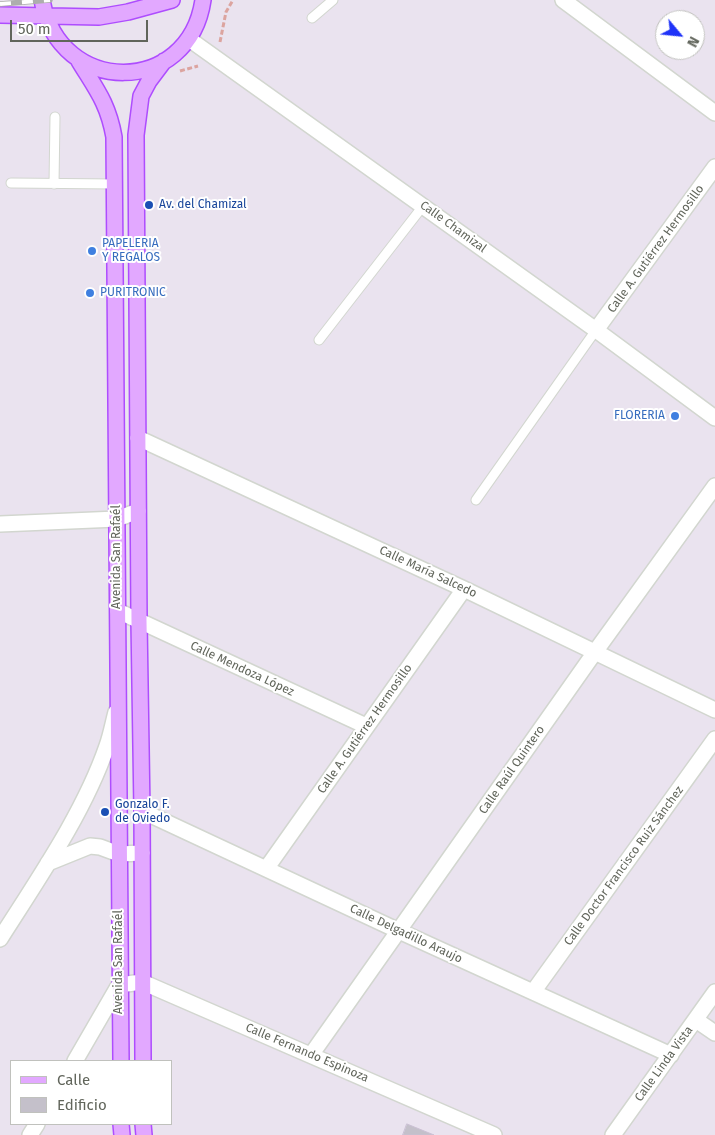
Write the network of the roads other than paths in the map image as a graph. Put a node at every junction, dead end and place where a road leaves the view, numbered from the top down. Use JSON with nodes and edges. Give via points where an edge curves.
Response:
{"nodes":[{"id":1,"x":172,"y":0,"type":"edge"},
{"id":2,"x":203,"y":0,"type":"edge"},
{"id":3,"x":333,"y":0,"type":"edge"},
{"id":4,"x":564,"y":0,"type":"edge"},
{"id":5,"x":43,"y":8,"type":"edge"},
{"id":6,"x":0,"y":15,"type":"edge"},
{"id":7,"x":312,"y":18,"type":"dead end"},
{"id":8,"x":189,"y":39,"type":"junction"},
{"id":9,"x":79,"y":61,"type":"junction"},
{"id":10,"x":164,"y":62,"type":"junction"},
{"id":11,"x":715,"y":113,"type":"edge"},
{"id":12,"x":55,"y":117,"type":"dead end"},
{"id":13,"x":715,"y":167,"type":"edge"},
{"id":14,"x":11,"y":183,"type":"dead end"},
{"id":15,"x":54,"y":184,"type":"junction"},
{"id":16,"x":114,"y":184,"type":"junction"},
{"id":17,"x":423,"y":206,"type":"junction"},
{"id":18,"x":596,"y":330,"type":"junction"},
{"id":19,"x":319,"y":340,"type":"dead end"},
{"id":20,"x":715,"y":418,"type":"edge"},
{"id":21,"x":138,"y":438,"type":"junction"},
{"id":22,"x":715,"y":486,"type":"edge"},
{"id":23,"x":476,"y":500,"type":"dead end"},
{"id":24,"x":138,"y":511,"type":"junction"},
{"id":25,"x":117,"y":520,"type":"junction"},
{"id":26,"x":0,"y":524,"type":"edge"},
{"id":27,"x":464,"y":589,"type":"junction"},
{"id":28,"x":118,"y":611,"type":"junction"},
{"id":29,"x":139,"y":621,"type":"junction"},
{"id":30,"x":596,"y":652,"type":"junction"},
{"id":31,"x":118,"y":702,"type":"junction"},
{"id":32,"x":715,"y":710,"type":"edge"},
{"id":33,"x":366,"y":726,"type":"junction"},
{"id":34,"x":715,"y":739,"type":"edge"},
{"id":35,"x":142,"y":810,"type":"junction"},
{"id":36,"x":142,"y":852,"type":"junction"},
{"id":37,"x":119,"y":854,"type":"junction"},
{"id":38,"x":48,"y":863,"type":"junction"},
{"id":39,"x":266,"y":869,"type":"junction"},
{"id":40,"x":399,"y":931,"type":"junction"},
{"id":41,"x":0,"y":939,"type":"edge"},
{"id":42,"x":142,"y":982,"type":"junction"},
{"id":43,"x":119,"y":984,"type":"junction"},
{"id":44,"x":533,"y":992,"type":"junction"},
{"id":45,"x":715,"y":992,"type":"edge"},
{"id":46,"x":696,"y":1020,"type":"junction"},
{"id":47,"x":715,"y":1033,"type":"edge"},
{"id":48,"x":311,"y":1054,"type":"junction"},
{"id":49,"x":671,"y":1055,"type":"junction"},
{"id":50,"x":76,"y":1060,"type":"edge"},
{"id":51,"x":121,"y":1060,"type":"edge"},
{"id":52,"x":143,"y":1060,"type":"edge"},
{"id":53,"x":494,"y":1135,"type":"edge"},
{"id":54,"x":613,"y":1135,"type":"edge"}],
"edges":[{"from":1,"to":5,"type":"main road","via":[[99,17]]},
{"from":2,"to":8,"type":"main road","via":[[201,15]]},
{"from":3,"to":7,"type":"lane"},
{"from":4,"to":11,"type":"street"},
{"from":5,"to":6,"type":"main road"},
{"from":5,"to":9,"type":"main road","via":[[55,37]]},
{"from":8,"to":10,"type":"main road"},
{"from":8,"to":17,"type":"street","name":"Calle Chamizal"},
{"from":9,"to":10,"type":"main road","via":[[95,68],[124,73]]},
{"from":9,"to":16,"type":"main road","name":"Avenida San Rafaél","via":[[111,117]]},
{"from":10,"to":21,"type":"main road","name":"Avenida San Rafaél","via":[[141,96],[136,135]]},
{"from":12,"to":15,"type":"lane"},
{"from":13,"to":18,"type":"street","name":"Calle A. Gutiérrez Hermosillo"},
{"from":14,"to":15,"type":"lane"},
{"from":15,"to":16,"type":"lane"},
{"from":16,"to":25,"type":"main road","name":"Avenida San Rafaél"},
{"from":17,"to":18,"type":"street","name":"Calle Chamizal"},
{"from":17,"to":19,"type":"lane"},
{"from":18,"to":20,"type":"street","name":"Calle Chamizal"},
{"from":18,"to":23,"type":"lane"},
{"from":21,"to":24,"type":"main road","name":"Avenida San Rafaél"},
{"from":21,"to":27,"type":"street","name":"Calle María Salcedo"},
{"from":22,"to":30,"type":"street","name":"Calle Raúl Quintero"},
{"from":24,"to":25,"type":"street"},
{"from":24,"to":29,"type":"main road","name":"Avenida San Rafaél"},
{"from":25,"to":26,"type":"street"},
{"from":25,"to":28,"type":"main road","name":"Avenida San Rafaél"},
{"from":27,"to":30,"type":"street","name":"Calle María Salcedo"},
{"from":27,"to":33,"type":"street","name":"Calle A. Gutiérrez Hermosillo"},
{"from":28,"to":29,"type":"street","name":"Calle Mendoza López"},
{"from":28,"to":31,"type":"main road","name":"Avenida San Rafaél"},
{"from":29,"to":33,"type":"street","name":"Calle Mendoza López"},
{"from":29,"to":35,"type":"main road","name":"Avenida San Rafaél"},
{"from":30,"to":32,"type":"street","name":"Calle María Salcedo"},
{"from":30,"to":40,"type":"street","name":"Calle Raúl Quintero"},
{"from":31,"to":37,"type":"main road","name":"Avenida San Rafaél"},
{"from":31,"to":38,"type":"street","via":[[97,772]]},
{"from":33,"to":39,"type":"street","name":"Calle A. Gutiérrez Hermosillo"},
{"from":34,"to":44,"type":"street","name":"Calle Doctor Francisco Ruiz Sánchez"},
{"from":35,"to":36,"type":"main road","name":"Avenida San Rafaél"},
{"from":35,"to":39,"type":"street","name":"Calle Delgadillo Araujo"},
{"from":36,"to":37,"type":"street"},
{"from":36,"to":42,"type":"main road","name":"Avenida San Rafaél"},
{"from":37,"to":38,"type":"street","via":[[90,846]]},
{"from":37,"to":43,"type":"main road","name":"Avenida San Rafaél"},
{"from":38,"to":41,"type":"street"},
{"from":39,"to":40,"type":"street","name":"Calle Delgadillo Araujo"},
{"from":40,"to":44,"type":"street","name":"Calle Delgadillo Araujo"},
{"from":40,"to":48,"type":"street","name":"Calle Raúl Quintero"},
{"from":42,"to":43,"type":"street","name":"Calle Fernando Espinoza"},
{"from":42,"to":48,"type":"street","name":"Calle Fernando Espinoza"},
{"from":42,"to":52,"type":"main road","name":"Avenida San Rafaél"},
{"from":43,"to":50,"type":"street"},
{"from":43,"to":51,"type":"main road","name":"Avenida San Rafaél"},
{"from":44,"to":49,"type":"street","name":"Calle Delgadillo Araujo"},
{"from":45,"to":46,"type":"street","name":"Calle Linda Vista"},
{"from":46,"to":47,"type":"street"},
{"from":46,"to":49,"type":"street","name":"Calle Linda Vista"},
{"from":48,"to":53,"type":"street","name":"Calle Fernando Espinoza"},
{"from":49,"to":54,"type":"street","name":"Calle Linda Vista"}]}
